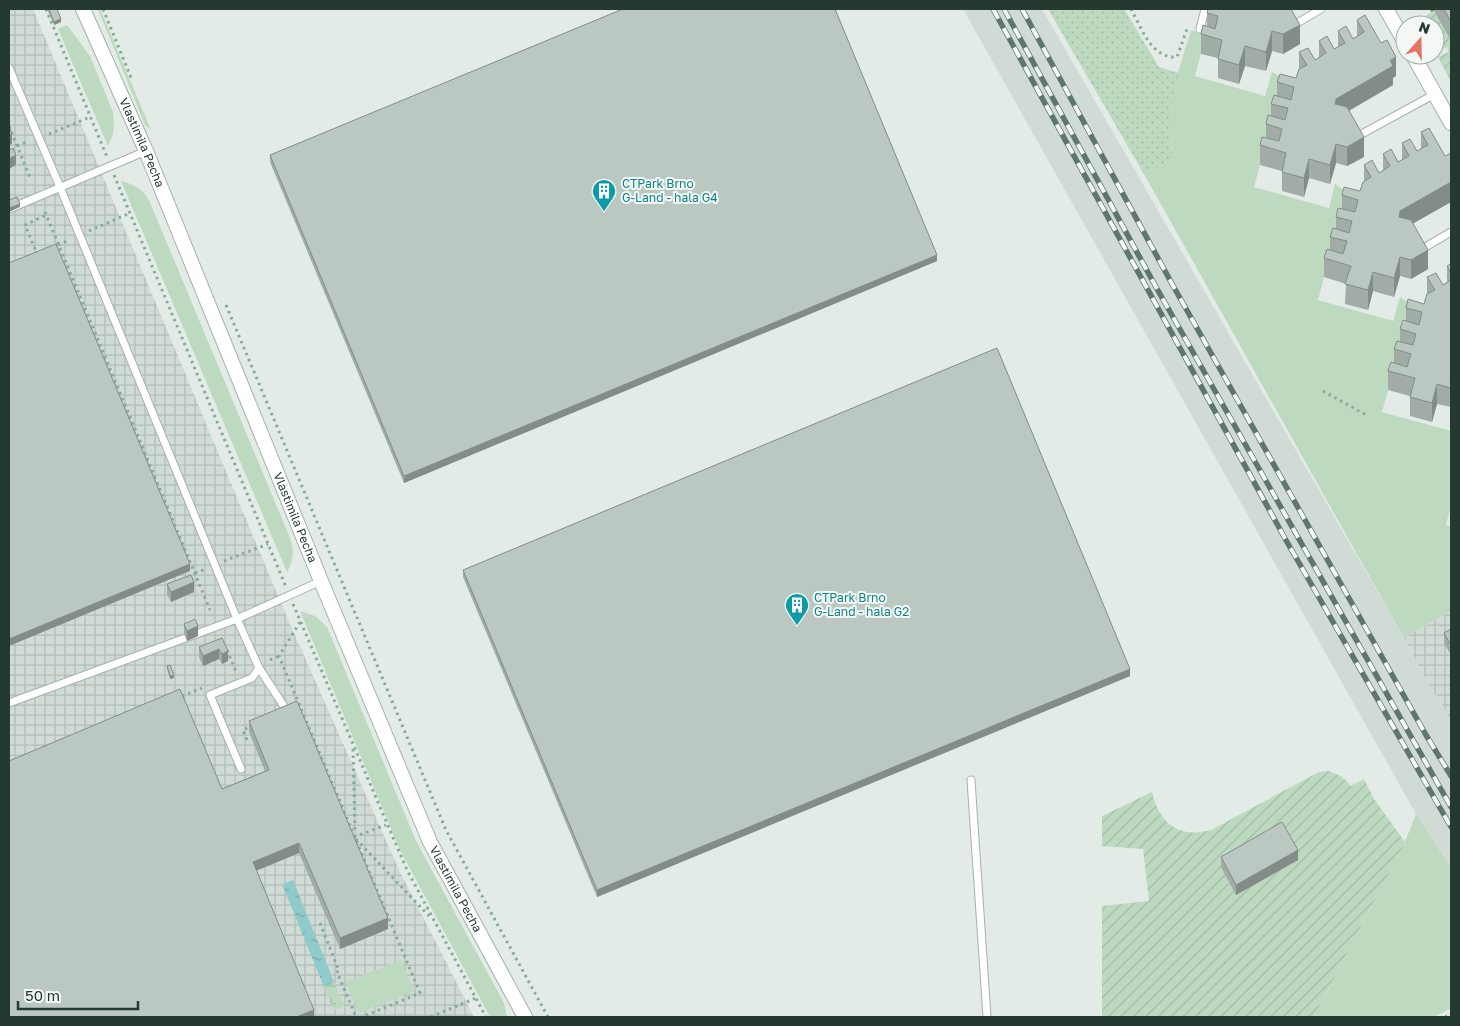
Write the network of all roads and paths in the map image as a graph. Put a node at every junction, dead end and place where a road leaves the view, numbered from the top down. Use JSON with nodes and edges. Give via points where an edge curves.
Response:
{"nodes":[{"id":1,"x":46,"y":9,"type":"edge"},
{"id":2,"x":83,"y":9,"type":"edge"},
{"id":3,"x":103,"y":9,"type":"edge"},
{"id":4,"x":1131,"y":9,"type":"edge"},
{"id":5,"x":1205,"y":9,"type":"edge"},
{"id":6,"x":1321,"y":9,"type":"edge"},
{"id":7,"x":1386,"y":9,"type":"edge"},
{"id":8,"x":1294,"y":25,"type":"edge"},
{"id":9,"x":1395,"y":25,"type":"edge"},
{"id":10,"x":1200,"y":29,"type":"joint"},
{"id":11,"x":1418,"y":65,"type":"edge"},
{"id":12,"x":9,"y":68,"type":"edge"},
{"id":13,"x":134,"y":82,"type":"dead end"},
{"id":14,"x":1434,"y":94,"type":"junction"},
{"id":15,"x":90,"y":117,"type":"junction"},
{"id":16,"x":1451,"y":123,"type":"edge"},
{"id":17,"x":9,"y":126,"type":"edge"},
{"id":18,"x":46,"y":135,"type":"dead end"},
{"id":19,"x":1358,"y":136,"type":"edge"},
{"id":20,"x":29,"y":141,"type":"dead end"},
{"id":21,"x":17,"y":146,"type":"junction"},
{"id":22,"x":146,"y":152,"type":"junction"},
{"id":23,"x":110,"y":166,"type":"junction"},
{"id":24,"x":31,"y":180,"type":"dead end"},
{"id":25,"x":60,"y":187,"type":"junction"},
{"id":26,"x":9,"y":209,"type":"edge"},
{"id":27,"x":130,"y":213,"type":"junction"},
{"id":28,"x":87,"y":232,"type":"dead end"},
{"id":29,"x":1451,"y":232,"type":"edge"},
{"id":30,"x":69,"y":240,"type":"dead end"},
{"id":31,"x":58,"y":245,"type":"junction"},
{"id":32,"x":50,"y":248,"type":"edge"},
{"id":33,"x":1422,"y":249,"type":"edge"},
{"id":34,"x":43,"y":251,"type":"edge"},
{"id":35,"x":226,"y":304,"type":"dead end"},
{"id":36,"x":1322,"y":391,"type":"dead end"},
{"id":37,"x":1368,"y":416,"type":"dead end"},
{"id":38,"x":268,"y":544,"type":"junction"},
{"id":39,"x":223,"y":562,"type":"dead end"},
{"id":40,"x":207,"y":568,"type":"dead end"},
{"id":41,"x":195,"y":573,"type":"junction"},
{"id":42,"x":321,"y":581,"type":"junction"},
{"id":43,"x":289,"y":595,"type":"junction"},
{"id":44,"x":210,"y":610,"type":"dead end"},
{"id":45,"x":237,"y":619,"type":"junction"},
{"id":46,"x":300,"y":621,"type":"junction"},
{"id":47,"x":225,"y":645,"type":"edge"},
{"id":48,"x":279,"y":656,"type":"junction"},
{"id":49,"x":270,"y":660,"type":"dead end"},
{"id":50,"x":259,"y":668,"type":"junction"},
{"id":51,"x":237,"y":674,"type":"dead end"},
{"id":52,"x":9,"y":704,"type":"edge"},
{"id":53,"x":300,"y":706,"type":"junction"},
{"id":54,"x":288,"y":713,"type":"joint"},
{"id":55,"x":252,"y":726,"type":"edge"},
{"id":56,"x":247,"y":740,"type":"dead end"},
{"id":57,"x":353,"y":746,"type":"junction"},
{"id":58,"x":242,"y":769,"type":"dead end"},
{"id":59,"x":971,"y":780,"type":"dead end"},
{"id":60,"x":386,"y":825,"type":"junction"},
{"id":61,"x":355,"y":837,"type":"junction"},
{"id":62,"x":350,"y":838,"type":"edge"},
{"id":63,"x":432,"y":919,"type":"junction"},
{"id":64,"x":320,"y":923,"type":"dead end"},
{"id":65,"x":476,"y":998,"type":"junction"},
{"id":66,"x":1451,"y":1014,"type":"edge"},
{"id":67,"x":356,"y":1017,"type":"edge"},
{"id":68,"x":362,"y":1017,"type":"edge"},
{"id":69,"x":431,"y":1017,"type":"edge"},
{"id":70,"x":486,"y":1017,"type":"edge"},
{"id":71,"x":525,"y":1017,"type":"edge"},
{"id":72,"x":548,"y":1017,"type":"edge"},
{"id":73,"x":988,"y":1017,"type":"edge"},
{"id":74,"x":1446,"y":1017,"type":"edge"}],
"edges":[{"from":1,"to":15,"type":"path"},
{"from":2,"to":22,"type":"street","name":"Vlastimila Pecha"},
{"from":3,"to":13,"type":"path"},
{"from":4,"to":10,"type":"path","via":[[1151,46],[1169,57],[1176,57],[1186,29]]},
{"from":5,"to":10,"type":"lane"},
{"from":6,"to":8,"type":"lane"},
{"from":7,"to":9,"type":"street"},
{"from":11,"to":14,"type":"street"},
{"from":12,"to":25,"type":"lane"},
{"from":14,"to":16,"type":"street"},
{"from":14,"to":19,"type":"lane"},
{"from":15,"to":18,"type":"path"},
{"from":15,"to":23,"type":"path"},
{"from":17,"to":21,"type":"path"},
{"from":20,"to":21,"type":"path"},
{"from":21,"to":24,"type":"path"},
{"from":22,"to":23,"type":"lane"},
{"from":22,"to":42,"type":"street","name":"Vlastimila Pecha"},
{"from":23,"to":25,"type":"lane"},
{"from":23,"to":27,"type":"path"},
{"from":25,"to":26,"type":"lane"},
{"from":25,"to":45,"type":"lane"},
{"from":27,"to":28,"type":"path"},
{"from":27,"to":38,"type":"path"},
{"from":29,"to":33,"type":"lane"},
{"from":30,"to":31,"type":"path"},
{"from":31,"to":32,"type":"path"},
{"from":31,"to":34,"type":"path","via":[[45,213],[25,224],[37,254]]},
{"from":31,"to":41,"type":"path"},
{"from":35,"to":72,"type":"path","via":[[446,830]]},
{"from":36,"to":37,"type":"path"},
{"from":38,"to":39,"type":"path"},
{"from":38,"to":43,"type":"path"},
{"from":40,"to":41,"type":"path"},
{"from":41,"to":44,"type":"path"},
{"from":42,"to":43,"type":"lane"},
{"from":42,"to":71,"type":"street","name":"Vlastimila Pecha","via":[[430,842]]},
{"from":43,"to":45,"type":"lane"},
{"from":43,"to":46,"type":"path"},
{"from":45,"to":50,"type":"lane"},
{"from":45,"to":52,"type":"lane"},
{"from":46,"to":48,"type":"path"},
{"from":46,"to":57,"type":"path"},
{"from":47,"to":51,"type":"path"},
{"from":48,"to":49,"type":"path"},
{"from":48,"to":53,"type":"path"},
{"from":50,"to":54,"type":"lane"},
{"from":50,"to":58,"type":"lane","via":[[252,678],[210,695]]},
{"from":53,"to":54,"type":"path"},
{"from":53,"to":61,"type":"path"},
{"from":55,"to":56,"type":"path","via":[[243,730]]},
{"from":57,"to":60,"type":"path"},
{"from":57,"to":61,"type":"path"},
{"from":59,"to":73,"type":"lane"},
{"from":60,"to":61,"type":"path"},
{"from":60,"to":63,"type":"path"},
{"from":61,"to":62,"type":"path"},
{"from":61,"to":63,"type":"path"},
{"from":61,"to":68,"type":"path","via":[[420,993]]},
{"from":63,"to":65,"type":"path"},
{"from":64,"to":67,"type":"path"},
{"from":65,"to":69,"type":"path"},
{"from":65,"to":70,"type":"path"},
{"from":66,"to":74,"type":"path"}]}
